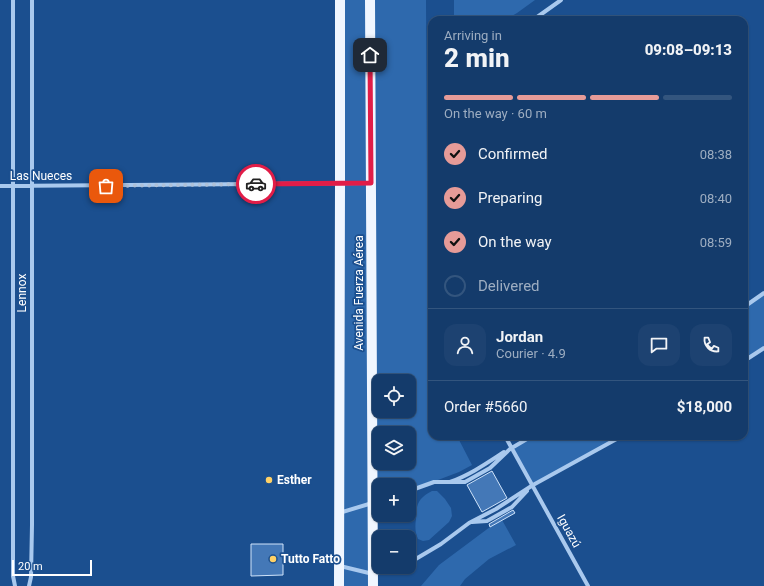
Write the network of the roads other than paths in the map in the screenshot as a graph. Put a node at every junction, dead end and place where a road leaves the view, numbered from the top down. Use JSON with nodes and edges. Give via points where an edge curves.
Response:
{"nodes":[{"id":1,"x":13,"y":0,"type":"edge"},
{"id":2,"x":32,"y":0,"type":"edge"},
{"id":3,"x":340,"y":0,"type":"edge"},
{"id":4,"x":370,"y":0,"type":"edge"},
{"id":5,"x":561,"y":0,"type":"edge"},
{"id":6,"x":539,"y":16,"type":"edge"},
{"id":7,"x":371,"y":183,"type":"junction"},
{"id":8,"x":340,"y":184,"type":"junction"},
{"id":9,"x":0,"y":186,"type":"edge"},
{"id":10,"x":13,"y":186,"type":"junction"},
{"id":11,"x":32,"y":186,"type":"junction"},
{"id":12,"x":764,"y":293,"type":"edge"},
{"id":13,"x":748,"y":304,"type":"edge"},
{"id":14,"x":764,"y":348,"type":"edge"},
{"id":15,"x":748,"y":358,"type":"edge"},
{"id":16,"x":508,"y":440,"type":"edge"},
{"id":17,"x":525,"y":440,"type":"edge"},
{"id":18,"x":615,"y":440,"type":"edge"},
{"id":19,"x":512,"y":447,"type":"junction"},
{"id":20,"x":376,"y":478,"type":"edge"},
{"id":21,"x":447,"y":483,"type":"junction"},
{"id":22,"x":533,"y":485,"type":"junction"},
{"id":23,"x":416,"y":488,"type":"edge"},
{"id":24,"x":372,"y":503,"type":"edge"},
{"id":25,"x":339,"y":513,"type":"junction"},
{"id":26,"x":469,"y":523,"type":"junction"},
{"id":27,"x":416,"y":559,"type":"edge"},
{"id":28,"x":339,"y":566,"type":"junction"},
{"id":29,"x":372,"y":574,"type":"edge"},
{"id":30,"x":373,"y":574,"type":"edge"},
{"id":31,"x":15,"y":586,"type":"edge"},
{"id":32,"x":29,"y":586,"type":"edge"},
{"id":33,"x":339,"y":586,"type":"edge"},
{"id":34,"x":373,"y":586,"type":"edge"},
{"id":35,"x":588,"y":586,"type":"edge"}],
"edges":[{"from":1,"to":10,"type":"street","name":"Lennox"},
{"from":2,"to":11,"type":"street","name":"Lennox"},
{"from":3,"to":8,"type":"main road","name":"Avenida Fuerza Aérea"},
{"from":4,"to":7,"type":"main road","name":"Avenida Fuerza Aérea"},
{"from":5,"to":6,"type":"street"},
{"from":7,"to":8,"type":"street","name":"Las Nueces"},
{"from":7,"to":20,"type":"main road","name":"Avenida Fuerza Aérea"},
{"from":8,"to":11,"type":"street","name":"Las Nueces"},
{"from":8,"to":25,"type":"main road","name":"Avenida Fuerza Aérea"},
{"from":9,"to":10,"type":"street","name":"Las Nueces"},
{"from":10,"to":11,"type":"street","name":"Las Nueces"},
{"from":10,"to":31,"type":"street","name":"Lennox"},
{"from":11,"to":32,"type":"street","name":"Lennox","via":[[32,540]]},
{"from":12,"to":13,"type":"street"},
{"from":14,"to":15,"type":"street"},
{"from":16,"to":19,"type":"street","name":"Iguazú"},
{"from":17,"to":19,"type":"street"},
{"from":18,"to":22,"type":"street"},
{"from":19,"to":21,"type":"street","via":[[469,474]]},
{"from":19,"to":21,"type":"street","via":[[490,468],[465,482]]},
{"from":19,"to":22,"type":"street","name":"Iguazú"},
{"from":21,"to":23,"type":"street","via":[[434,482]]},
{"from":22,"to":26,"type":"street"},
{"from":22,"to":26,"type":"street","via":[[512,508],[487,521]]},
{"from":22,"to":35,"type":"street","name":"Iguazú"},
{"from":24,"to":25,"type":"street"},
{"from":25,"to":28,"type":"main road","name":"Avenida Fuerza Aérea"},
{"from":26,"to":27,"type":"street"},
{"from":28,"to":29,"type":"street"},
{"from":28,"to":33,"type":"main road","name":"Avenida Fuerza Aérea"},
{"from":30,"to":34,"type":"main road","name":"Avenida Fuerza Aérea"}]}
